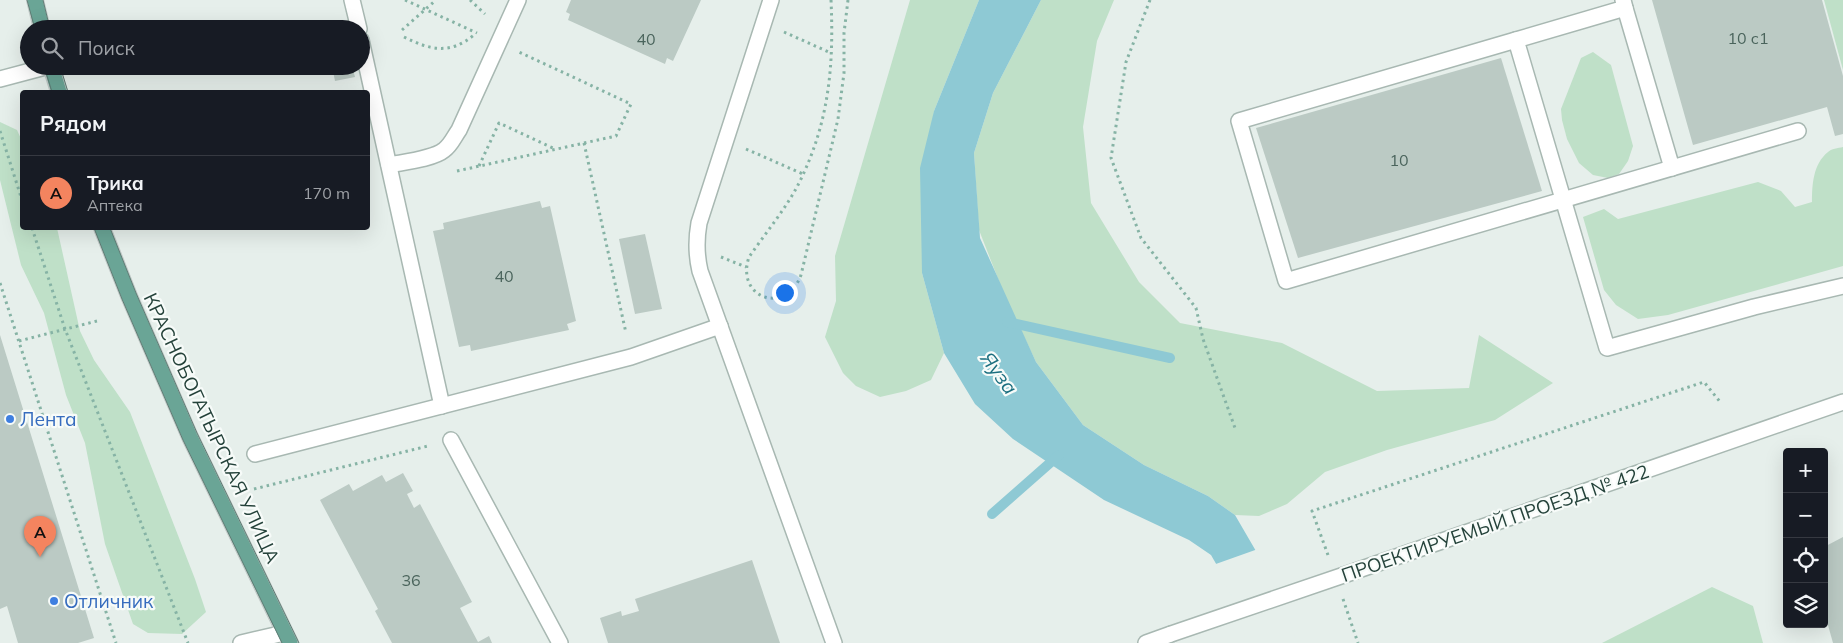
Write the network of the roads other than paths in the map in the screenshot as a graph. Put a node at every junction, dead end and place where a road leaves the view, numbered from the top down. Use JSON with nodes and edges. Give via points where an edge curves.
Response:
{"nodes":[{"id":1,"x":35,"y":0,"type":"edge"},
{"id":2,"x":352,"y":0,"type":"edge"},
{"id":3,"x":518,"y":0,"type":"edge"},
{"id":4,"x":771,"y":0,"type":"edge"},
{"id":5,"x":1624,"y":4,"type":"edge"},
{"id":6,"x":40,"y":20,"type":"edge"},
{"id":7,"x":357,"y":20,"type":"edge"},
{"id":8,"x":1516,"y":40,"type":"junction"},
{"id":9,"x":20,"y":74,"type":"edge"},
{"id":10,"x":53,"y":75,"type":"edge"},
{"id":11,"x":369,"y":75,"type":"edge"},
{"id":12,"x":0,"y":79,"type":"edge"},
{"id":13,"x":58,"y":90,"type":"edge"},
{"id":14,"x":1798,"y":131,"type":"dead end"},
{"id":15,"x":389,"y":165,"type":"junction"},
{"id":16,"x":1672,"y":168,"type":"junction"},
{"id":17,"x":1563,"y":200,"type":"junction"},
{"id":18,"x":103,"y":230,"type":"edge"},
{"id":19,"x":1843,"y":286,"type":"edge"},
{"id":20,"x":720,"y":326,"type":"junction"},
{"id":21,"x":1843,"y":402,"type":"edge"},
{"id":22,"x":442,"y":406,"type":"junction"},
{"id":23,"x":451,"y":440,"type":"road end"},
{"id":24,"x":256,"y":454,"type":"dead end"},
{"id":25,"x":287,"y":638,"type":"edge"},
{"id":26,"x":241,"y":643,"type":"edge"},
{"id":27,"x":560,"y":643,"type":"edge"},
{"id":28,"x":834,"y":643,"type":"edge"},
{"id":29,"x":1146,"y":643,"type":"edge"}],
"edges":[{"from":1,"to":6,"type":"main road"},
{"from":2,"to":7,"type":"street"},
{"from":3,"to":15,"type":"street","via":[[450,144],[443,151],[429,156]]},
{"from":4,"to":20,"type":"street","via":[[696,239],[700,271]]},
{"from":5,"to":8,"type":"street"},
{"from":5,"to":16,"type":"street"},
{"from":8,"to":17,"type":"street"},
{"from":8,"to":17,"type":"street","via":[[1239,121],[1286,281]]},
{"from":9,"to":12,"type":"street"},
{"from":10,"to":13,"type":"main road"},
{"from":11,"to":15,"type":"street"},
{"from":14,"to":16,"type":"street"},
{"from":15,"to":22,"type":"street"},
{"from":16,"to":17,"type":"street"},
{"from":17,"to":19,"type":"street","via":[[1607,348]]},
{"from":18,"to":25,"type":"main road","name":"КРАСНОБОГАТЫРСКАЯ УЛИЦА","via":[[190,436]]},
{"from":20,"to":22,"type":"street","via":[[631,357]]},
{"from":20,"to":28,"type":"street"},
{"from":21,"to":29,"type":"street","name":"ПРОЕКТИРУЕМЫЙ ПРОЕЗД № 422","bridge":true},
{"from":22,"to":24,"type":"street"},
{"from":23,"to":27,"type":"street"},
{"from":25,"to":26,"type":"street"}]}
